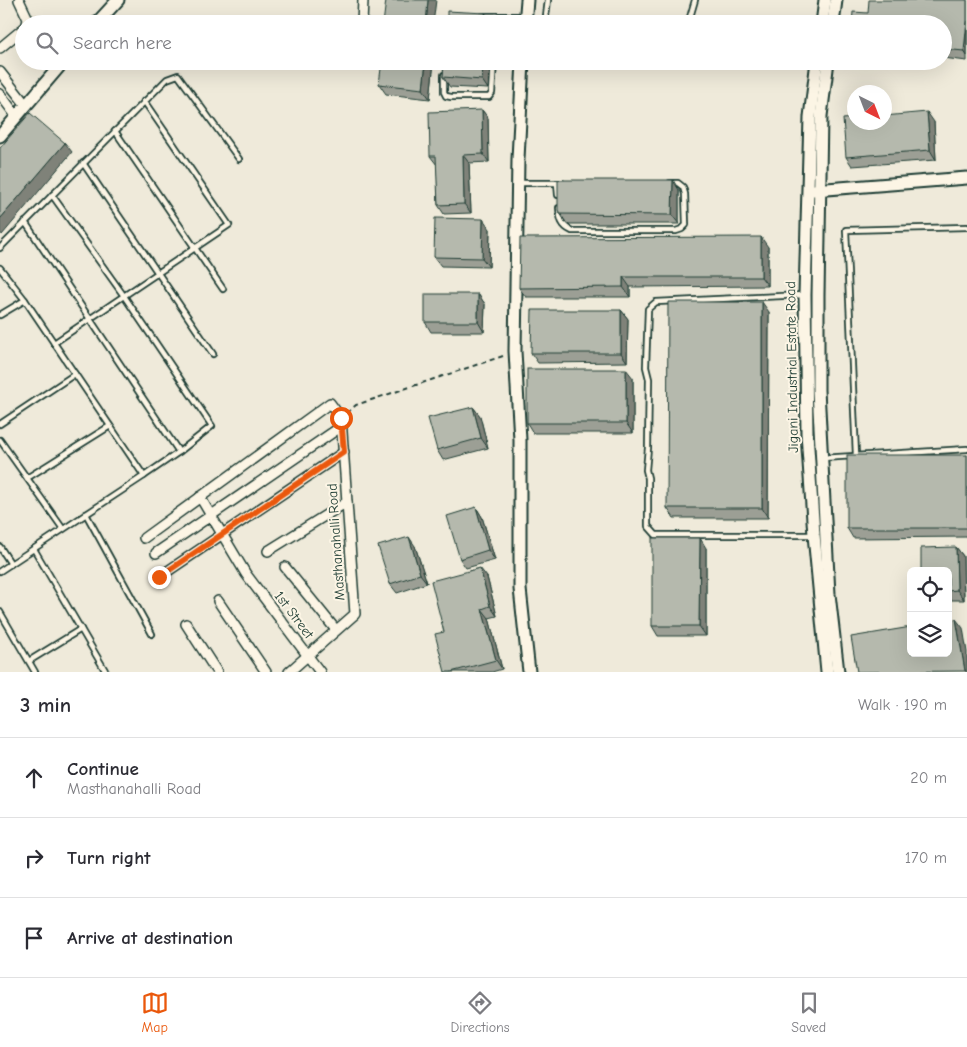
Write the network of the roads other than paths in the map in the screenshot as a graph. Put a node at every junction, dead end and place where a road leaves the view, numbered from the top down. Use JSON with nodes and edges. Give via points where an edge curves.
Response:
{"nodes":[{"id":1,"x":19,"y":0,"type":"edge"},
{"id":2,"x":118,"y":0,"type":"edge"},
{"id":3,"x":363,"y":0,"type":"edge"},
{"id":4,"x":526,"y":0,"type":"edge"},
{"id":5,"x":548,"y":0,"type":"edge"},
{"id":6,"x":695,"y":0,"type":"edge"},
{"id":7,"x":825,"y":0,"type":"edge"},
{"id":8,"x":836,"y":0,"type":"edge"},
{"id":9,"x":26,"y":15,"type":"edge"},
{"id":10,"x":104,"y":15,"type":"edge"},
{"id":11,"x":362,"y":15,"type":"edge"},
{"id":12,"x":526,"y":15,"type":"edge"},
{"id":13,"x":546,"y":15,"type":"edge"},
{"id":14,"x":691,"y":15,"type":"edge"},
{"id":15,"x":823,"y":15,"type":"edge"},
{"id":16,"x":834,"y":15,"type":"edge"},
{"id":17,"x":15,"y":36,"type":"edge"},
{"id":18,"x":0,"y":48,"type":"edge"},
{"id":19,"x":56,"y":70,"type":"edge"},
{"id":20,"x":444,"y":70,"type":"edge"},
{"id":21,"x":493,"y":70,"type":"edge"},
{"id":22,"x":523,"y":70,"type":"edge"},
{"id":23,"x":816,"y":70,"type":"edge"},
{"id":24,"x":827,"y":70,"type":"edge"},
{"id":25,"x":0,"y":72,"type":"edge"},
{"id":26,"x":0,"y":94,"type":"edge"},
{"id":27,"x":144,"y":101,"type":"junction"},
{"id":28,"x":26,"y":105,"type":"junction"},
{"id":29,"x":17,"y":116,"type":"junction"},
{"id":30,"x":115,"y":131,"type":"junction"},
{"id":31,"x":0,"y":136,"type":"edge"},
{"id":32,"x":239,"y":159,"type":"dead end"},
{"id":33,"x":83,"y":163,"type":"junction"},
{"id":34,"x":967,"y":178,"type":"edge"},
{"id":35,"x":518,"y":183,"type":"junction"},
{"id":36,"x":557,"y":183,"type":"junction"},
{"id":37,"x":567,"y":183,"type":"edge"},
{"id":38,"x":660,"y":183,"type":"edge"},
{"id":39,"x":820,"y":189,"type":"junction"},
{"id":40,"x":807,"y":191,"type":"junction"},
{"id":41,"x":52,"y":195,"type":"junction"},
{"id":42,"x":25,"y":222,"type":"junction"},
{"id":43,"x":967,"y":227,"type":"edge"},
{"id":44,"x":0,"y":248,"type":"edge"},
{"id":45,"x":195,"y":248,"type":"junction"},
{"id":46,"x":0,"y":268,"type":"edge"},
{"id":47,"x":158,"y":273,"type":"junction"},
{"id":48,"x":223,"y":288,"type":"dead end"},
{"id":49,"x":805,"y":295,"type":"junction"},
{"id":50,"x":124,"y":296,"type":"junction"},
{"id":51,"x":25,"y":300,"type":"junction"},
{"id":52,"x":0,"y":315,"type":"edge"},
{"id":53,"x":89,"y":320,"type":"junction"},
{"id":54,"x":54,"y":343,"type":"junction"},
{"id":55,"x":213,"y":354,"type":"dead end"},
{"id":56,"x":75,"y":374,"type":"junction"},
{"id":57,"x":341,"y":422,"type":"junction"},
{"id":58,"x":0,"y":424,"type":"edge"},
{"id":59,"x":110,"y":426,"type":"junction"},
{"id":60,"x":0,"y":440,"type":"edge"},
{"id":61,"x":967,"y":449,"type":"edge"},
{"id":62,"x":179,"y":452,"type":"junction"},
{"id":63,"x":344,"y":452,"type":"junction"},
{"id":64,"x":856,"y":455,"type":"junction"},
{"id":65,"x":821,"y":458,"type":"junction"},
{"id":66,"x":144,"y":476,"type":"junction"},
{"id":67,"x":27,"y":478,"type":"junction"},
{"id":68,"x":200,"y":497,"type":"junction"},
{"id":69,"x":347,"y":502,"type":"junction"},
{"id":70,"x":86,"y":514,"type":"junction"},
{"id":71,"x":212,"y":516,"type":"junction"},
{"id":72,"x":63,"y":529,"type":"junction"},
{"id":73,"x":224,"y":534,"type":"junction"},
{"id":74,"x":814,"y":535,"type":"junction"},
{"id":75,"x":144,"y":538,"type":"dead end"},
{"id":76,"x":0,"y":546,"type":"edge"},
{"id":77,"x":34,"y":549,"type":"junction"},
{"id":78,"x":268,"y":551,"type":"dead end"},
{"id":79,"x":156,"y":553,"type":"dead end"},
{"id":80,"x":11,"y":564,"type":"junction"},
{"id":81,"x":285,"y":567,"type":"dead end"},
{"id":82,"x":0,"y":571,"type":"edge"},
{"id":83,"x":159,"y":577,"type":"dead end"},
{"id":84,"x":218,"y":601,"type":"dead end"},
{"id":85,"x":0,"y":612,"type":"edge"},
{"id":86,"x":186,"y":624,"type":"dead end"},
{"id":87,"x":81,"y":629,"type":"junction"},
{"id":88,"x":336,"y":630,"type":"junction"},
{"id":89,"x":152,"y":634,"type":"dead end"},
{"id":90,"x":307,"y":656,"type":"junction"},
{"id":91,"x":29,"y":661,"type":"junction"},
{"id":92,"x":35,"y":672,"type":"edge"},
{"id":93,"x":106,"y":672,"type":"edge"},
{"id":94,"x":217,"y":672,"type":"edge"},
{"id":95,"x":266,"y":672,"type":"edge"},
{"id":96,"x":289,"y":672,"type":"edge"},
{"id":97,"x":320,"y":672,"type":"edge"},
{"id":98,"x":529,"y":672,"type":"edge"},
{"id":99,"x":827,"y":672,"type":"edge"},
{"id":100,"x":838,"y":672,"type":"edge"}],
"edges":[{"from":1,"to":9,"type":"street"},
{"from":2,"to":10,"type":"main road"},
{"from":3,"to":11,"type":"street"},
{"from":4,"to":12,"type":"main road"},
{"from":5,"to":13,"type":"lane"},
{"from":6,"to":14,"type":"lane"},
{"from":7,"to":15,"type":"main road"},
{"from":8,"to":16,"type":"main road"},
{"from":17,"to":18,"type":"street"},
{"from":19,"to":28,"type":"main road"},
{"from":20,"to":21,"type":"lane","via":[[446,96],[484,98],[492,93]]},
{"from":22,"to":35,"type":"main road"},
{"from":23,"to":40,"type":"main road","name":"Jigani Industrial Estate Road"},
{"from":24,"to":39,"type":"main road","name":"Jigani Industrial Estate Road","via":[[821,116]]},
{"from":25,"to":28,"type":"street"},
{"from":26,"to":29,"type":"street"},
{"from":27,"to":30,"type":"lane"},
{"from":27,"to":32,"type":"lane","via":[[167,78],[178,75]]},
{"from":27,"to":45,"type":"lane","via":[[230,225]]},
{"from":28,"to":29,"type":"main road"},
{"from":29,"to":31,"type":"main road"},
{"from":30,"to":33,"type":"lane"},
{"from":30,"to":45,"type":"lane"},
{"from":33,"to":41,"type":"lane"},
{"from":33,"to":47,"type":"lane"},
{"from":34,"to":39,"type":"main road"},
{"from":35,"to":36,"type":"lane"},
{"from":35,"to":98,"type":"main road","via":[[515,352],[520,440],[520,589]]},
{"from":36,"to":37,"type":"lane"},
{"from":36,"to":38,"type":"lane","via":[[560,221],[565,228],[682,229],[686,224],[682,187],[678,183]]},
{"from":39,"to":40,"type":"main road"},
{"from":39,"to":65,"type":"main road","name":"Jigani Industrial Estate Road","via":[[818,390]]},
{"from":40,"to":49,"type":"main road","name":"Jigani Industrial Estate Road"},
{"from":41,"to":42,"type":"lane"},
{"from":41,"to":50,"type":"lane"},
{"from":42,"to":44,"type":"lane"},
{"from":42,"to":53,"type":"lane"},
{"from":43,"to":64,"type":"lane","via":[[846,230]]},
{"from":45,"to":47,"type":"lane"},
{"from":45,"to":48,"type":"lane"},
{"from":46,"to":51,"type":"lane"},
{"from":47,"to":50,"type":"lane"},
{"from":47,"to":55,"type":"lane"},
{"from":49,"to":74,"type":"main road","name":"Jigani Industrial Estate Road","via":[[807,433]]},
{"from":49,"to":74,"type":"lane","via":[[656,302],[648,309],[648,526],[656,535]]},
{"from":50,"to":53,"type":"lane"},
{"from":50,"to":62,"type":"lane","via":[[212,426]]},
{"from":51,"to":52,"type":"lane"},
{"from":51,"to":54,"type":"lane"},
{"from":53,"to":54,"type":"lane"},
{"from":53,"to":62,"type":"lane"},
{"from":54,"to":56,"type":"lane"},
{"from":56,"to":58,"type":"lane"},
{"from":56,"to":59,"type":"lane"},
{"from":57,"to":63,"type":"street","name":"Masthanahalli Road"},
{"from":57,"to":68,"type":"street","via":[[330,403]]},
{"from":57,"to":71,"type":"street"},
{"from":59,"to":66,"type":"lane"},
{"from":59,"to":67,"type":"lane"},
{"from":60,"to":67,"type":"lane"},
{"from":61,"to":64,"type":"lane"},
{"from":62,"to":66,"type":"lane"},
{"from":63,"to":69,"type":"street","name":"Masthanahalli Road"},
{"from":63,"to":73,"type":"street"},
{"from":64,"to":65,"type":"lane"},
{"from":65,"to":100,"type":"main road","name":"Jigani Industrial Estate Road","via":[[828,594]]},
{"from":66,"to":70,"type":"lane"},
{"from":67,"to":72,"type":"lane"},
{"from":68,"to":71,"type":"street","name":"1st Street"},
{"from":68,"to":75,"type":"street"},
{"from":69,"to":78,"type":"street"},
{"from":69,"to":88,"type":"street","name":"Masthanahalli Road","via":[[355,614]]},
{"from":70,"to":72,"type":"lane"},
{"from":70,"to":89,"type":"lane"},
{"from":71,"to":73,"type":"street","name":"1st Street"},
{"from":71,"to":79,"type":"street"},
{"from":72,"to":77,"type":"lane"},
{"from":73,"to":83,"type":"street"},
{"from":73,"to":90,"type":"street","name":"1st Street","via":[[246,574]]},
{"from":74,"to":99,"type":"main road","name":"Jigani Industrial Estate Road"},
{"from":76,"to":80,"type":"lane"},
{"from":77,"to":80,"type":"lane"},
{"from":77,"to":87,"type":"lane"},
{"from":80,"to":82,"type":"lane"},
{"from":81,"to":88,"type":"street"},
{"from":84,"to":95,"type":"street"},
{"from":85,"to":91,"type":"lane"},
{"from":86,"to":94,"type":"street"},
{"from":87,"to":91,"type":"lane"},
{"from":87,"to":93,"type":"lane"},
{"from":88,"to":90,"type":"street","name":"Masthanahalli Road"},
{"from":90,"to":96,"type":"street","name":"Masthanahalli Road"},
{"from":90,"to":97,"type":"street","name":"1st Street"},
{"from":91,"to":92,"type":"lane"}]}
